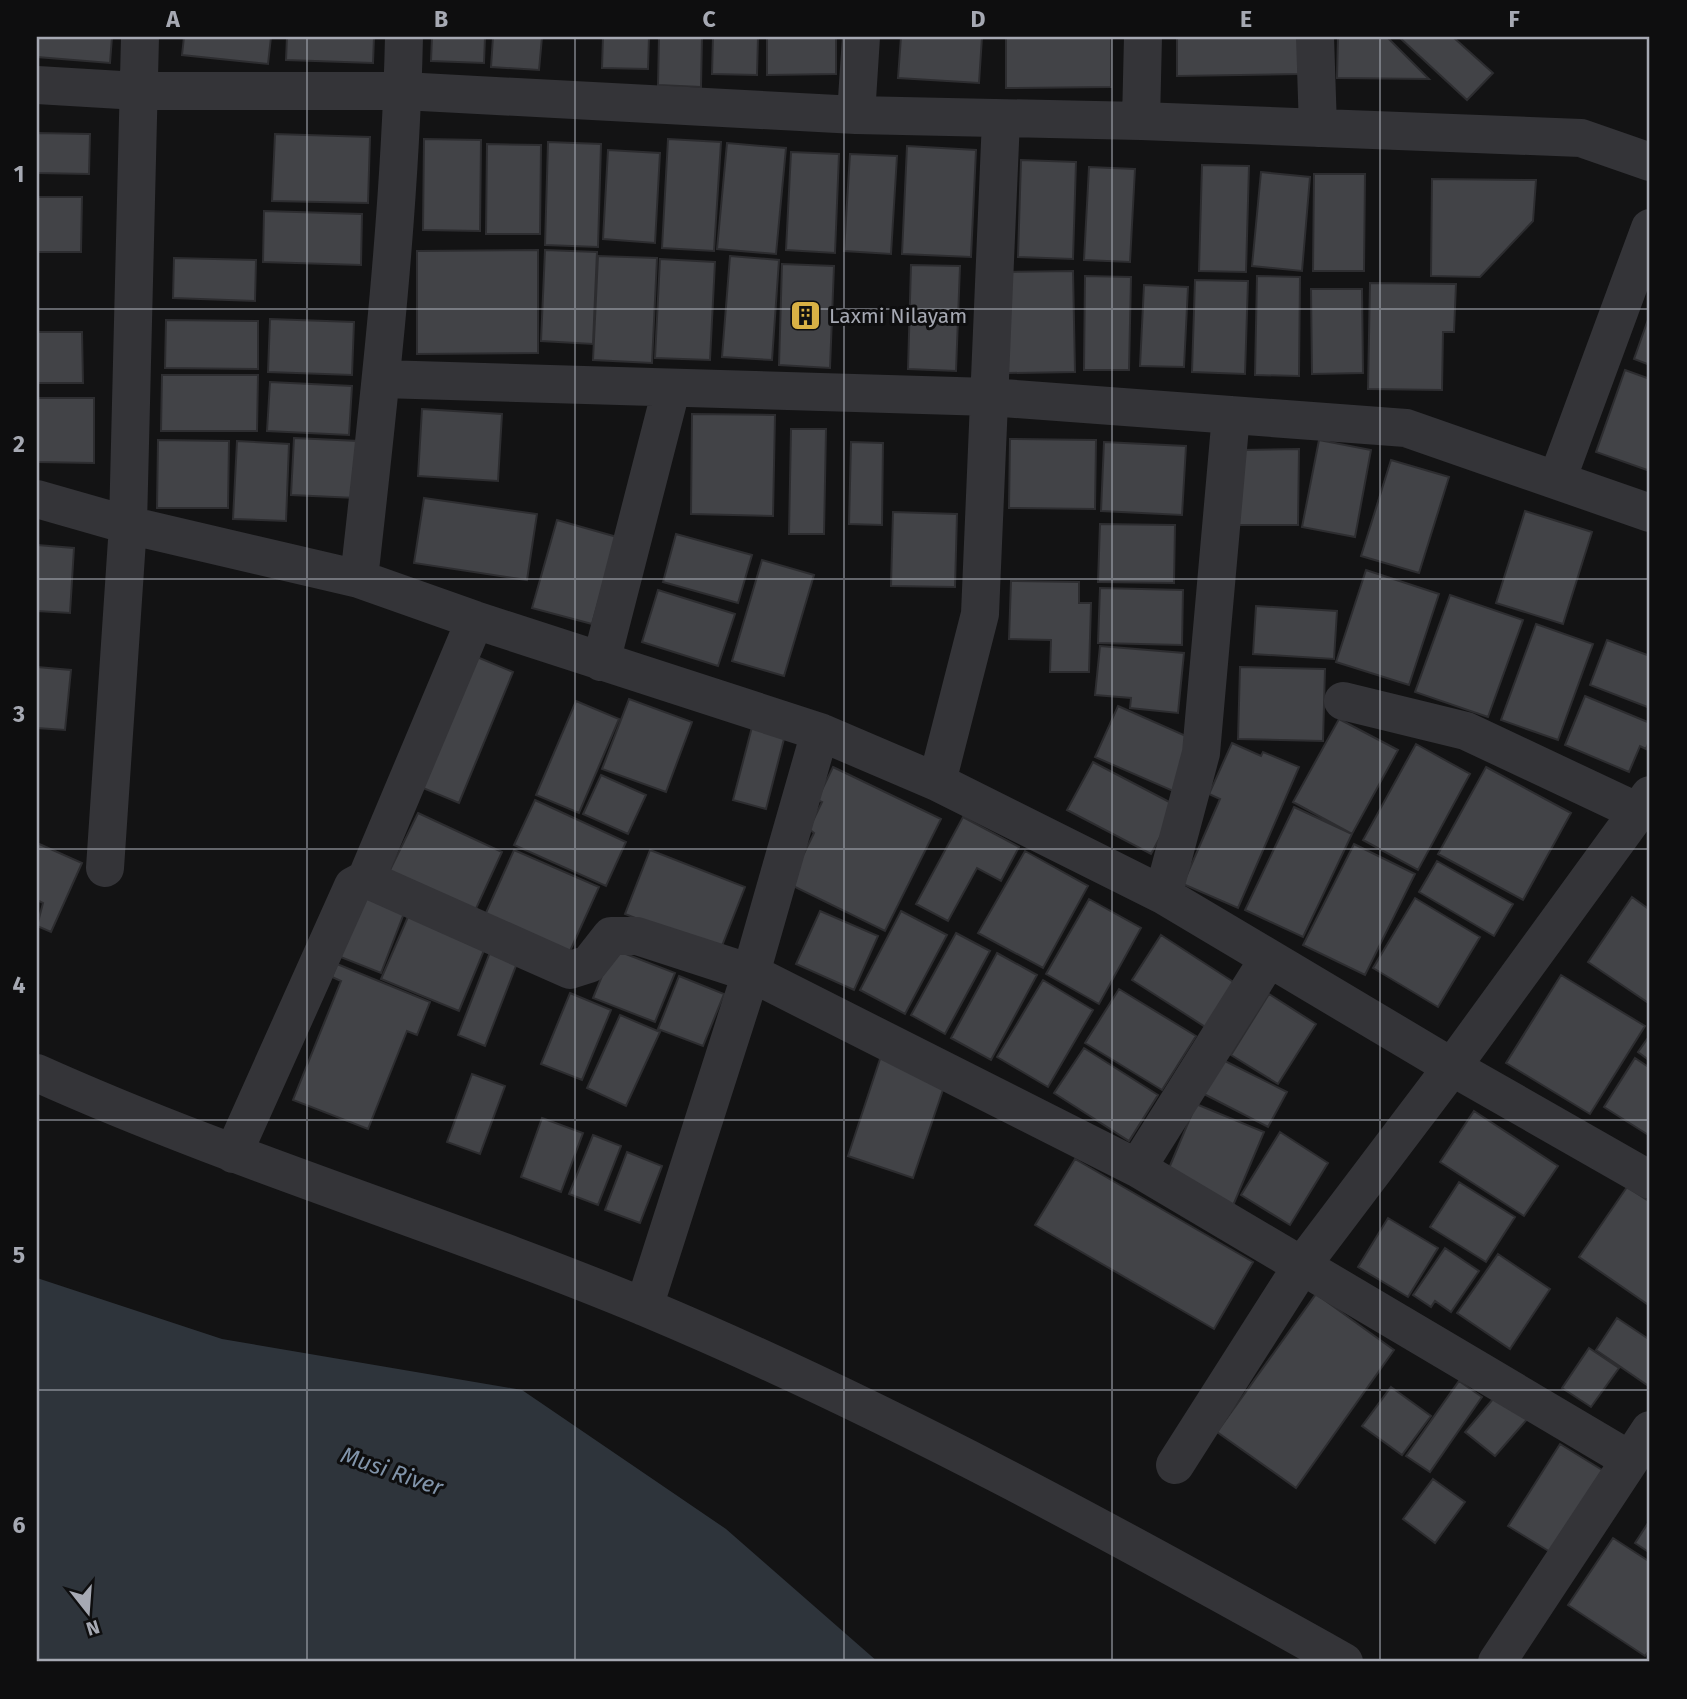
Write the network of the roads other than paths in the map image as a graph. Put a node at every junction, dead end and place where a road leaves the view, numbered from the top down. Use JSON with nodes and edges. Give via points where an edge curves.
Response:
{"nodes":[{"id":1,"x":139,"y":37,"type":"edge"},
{"id":2,"x":404,"y":37,"type":"edge"},
{"id":3,"x":861,"y":37,"type":"edge"},
{"id":4,"x":1143,"y":37,"type":"edge"},
{"id":5,"x":1315,"y":37,"type":"edge"},
{"id":6,"x":37,"y":85,"type":"edge"},
{"id":7,"x":138,"y":91,"type":"junction"},
{"id":8,"x":403,"y":92,"type":"junction"},
{"id":9,"x":856,"y":115,"type":"junction"},
{"id":10,"x":1002,"y":119,"type":"junction"},
{"id":11,"x":1141,"y":121,"type":"junction"},
{"id":12,"x":1318,"y":128,"type":"junction"},
{"id":13,"x":1650,"y":162,"type":"edge"},
{"id":14,"x":1650,"y":228,"type":"edge"},
{"id":15,"x":381,"y":379,"type":"junction"},
{"id":16,"x":671,"y":390,"type":"junction"},
{"id":17,"x":990,"y":397,"type":"junction"},
{"id":18,"x":1231,"y":415,"type":"junction"},
{"id":19,"x":1557,"y":480,"type":"junction"},
{"id":20,"x":37,"y":499,"type":"edge"},
{"id":21,"x":1650,"y":513,"type":"edge"},
{"id":22,"x":128,"y":525,"type":"junction"},
{"id":23,"x":359,"y":579,"type":"junction"},
{"id":24,"x":475,"y":620,"type":"junction"},
{"id":25,"x":601,"y":662,"type":"junction"},
{"id":26,"x":1343,"y":701,"type":"dead end"},
{"id":27,"x":820,"y":732,"type":"junction"},
{"id":28,"x":937,"y":782,"type":"junction"},
{"id":29,"x":1644,"y":803,"type":"edge"},
{"id":30,"x":105,"y":868,"type":"dead end"},
{"id":31,"x":366,"y":879,"type":"junction"},
{"id":32,"x":1163,"y":895,"type":"junction"},
{"id":33,"x":1269,"y":958,"type":"junction"},
{"id":34,"x":751,"y":973,"type":"junction"},
{"id":35,"x":1452,"y":1068,"type":"junction"},
{"id":36,"x":37,"y":1073,"type":"edge"},
{"id":37,"x":233,"y":1154,"type":"junction"},
{"id":38,"x":1137,"y":1168,"type":"junction"},
{"id":39,"x":1650,"y":1180,"type":"edge"},
{"id":40,"x":1303,"y":1264,"type":"junction"},
{"id":41,"x":645,"y":1307,"type":"junction"},
{"id":42,"x":1640,"y":1445,"type":"edge"},
{"id":43,"x":1175,"y":1465,"type":"dead end"},
{"id":44,"x":1344,"y":1662,"type":"edge"},
{"id":45,"x":1497,"y":1662,"type":"edge"}],
"edges":[{"from":1,"to":7,"type":"street"},
{"from":2,"to":8,"type":"street"},
{"from":3,"to":9,"type":"street"},
{"from":4,"to":11,"type":"street"},
{"from":5,"to":12,"type":"street"},
{"from":6,"to":7,"type":"street"},
{"from":7,"to":8,"type":"street"},
{"from":7,"to":22,"type":"street"},
{"from":8,"to":9,"type":"street"},
{"from":8,"to":15,"type":"street"},
{"from":9,"to":10,"type":"street"},
{"from":10,"to":11,"type":"street"},
{"from":10,"to":17,"type":"street"},
{"from":11,"to":12,"type":"street"},
{"from":12,"to":13,"type":"street","via":[[1581,138]]},
{"from":14,"to":19,"type":"street"},
{"from":15,"to":16,"type":"street"},
{"from":15,"to":23,"type":"street"},
{"from":16,"to":17,"type":"street"},
{"from":16,"to":25,"type":"street"},
{"from":17,"to":18,"type":"street"},
{"from":17,"to":28,"type":"street","via":[[980,614]]},
{"from":18,"to":19,"type":"street","via":[[1406,428]]},
{"from":18,"to":32,"type":"street","via":[[1201,753]]},
{"from":19,"to":21,"type":"street"},
{"from":20,"to":22,"type":"street"},
{"from":22,"to":23,"type":"street"},
{"from":22,"to":30,"type":"street"},
{"from":23,"to":24,"type":"street"},
{"from":24,"to":25,"type":"street"},
{"from":24,"to":31,"type":"street"},
{"from":25,"to":27,"type":"street"},
{"from":26,"to":29,"type":"street","via":[[1466,731]]},
{"from":27,"to":28,"type":"street"},
{"from":27,"to":34,"type":"street"},
{"from":28,"to":32,"type":"street"},
{"from":29,"to":35,"type":"street"},
{"from":31,"to":34,"type":"street","via":[[570,970],[589,964],[611,936],[637,936]]},
{"from":31,"to":37,"type":"street","via":[[353,886]]},
{"from":32,"to":33,"type":"street"},
{"from":33,"to":35,"type":"street"},
{"from":33,"to":38,"type":"street"},
{"from":34,"to":38,"type":"street"},
{"from":34,"to":41,"type":"street"},
{"from":35,"to":39,"type":"street"},
{"from":35,"to":40,"type":"street"},
{"from":36,"to":37,"type":"street"},
{"from":37,"to":41,"type":"street"},
{"from":38,"to":40,"type":"street"},
{"from":40,"to":42,"type":"street"},
{"from":40,"to":43,"type":"street"},
{"from":41,"to":44,"type":"street","via":[[873,1411],[1107,1530]]},
{"from":42,"to":45,"type":"street"}]}
